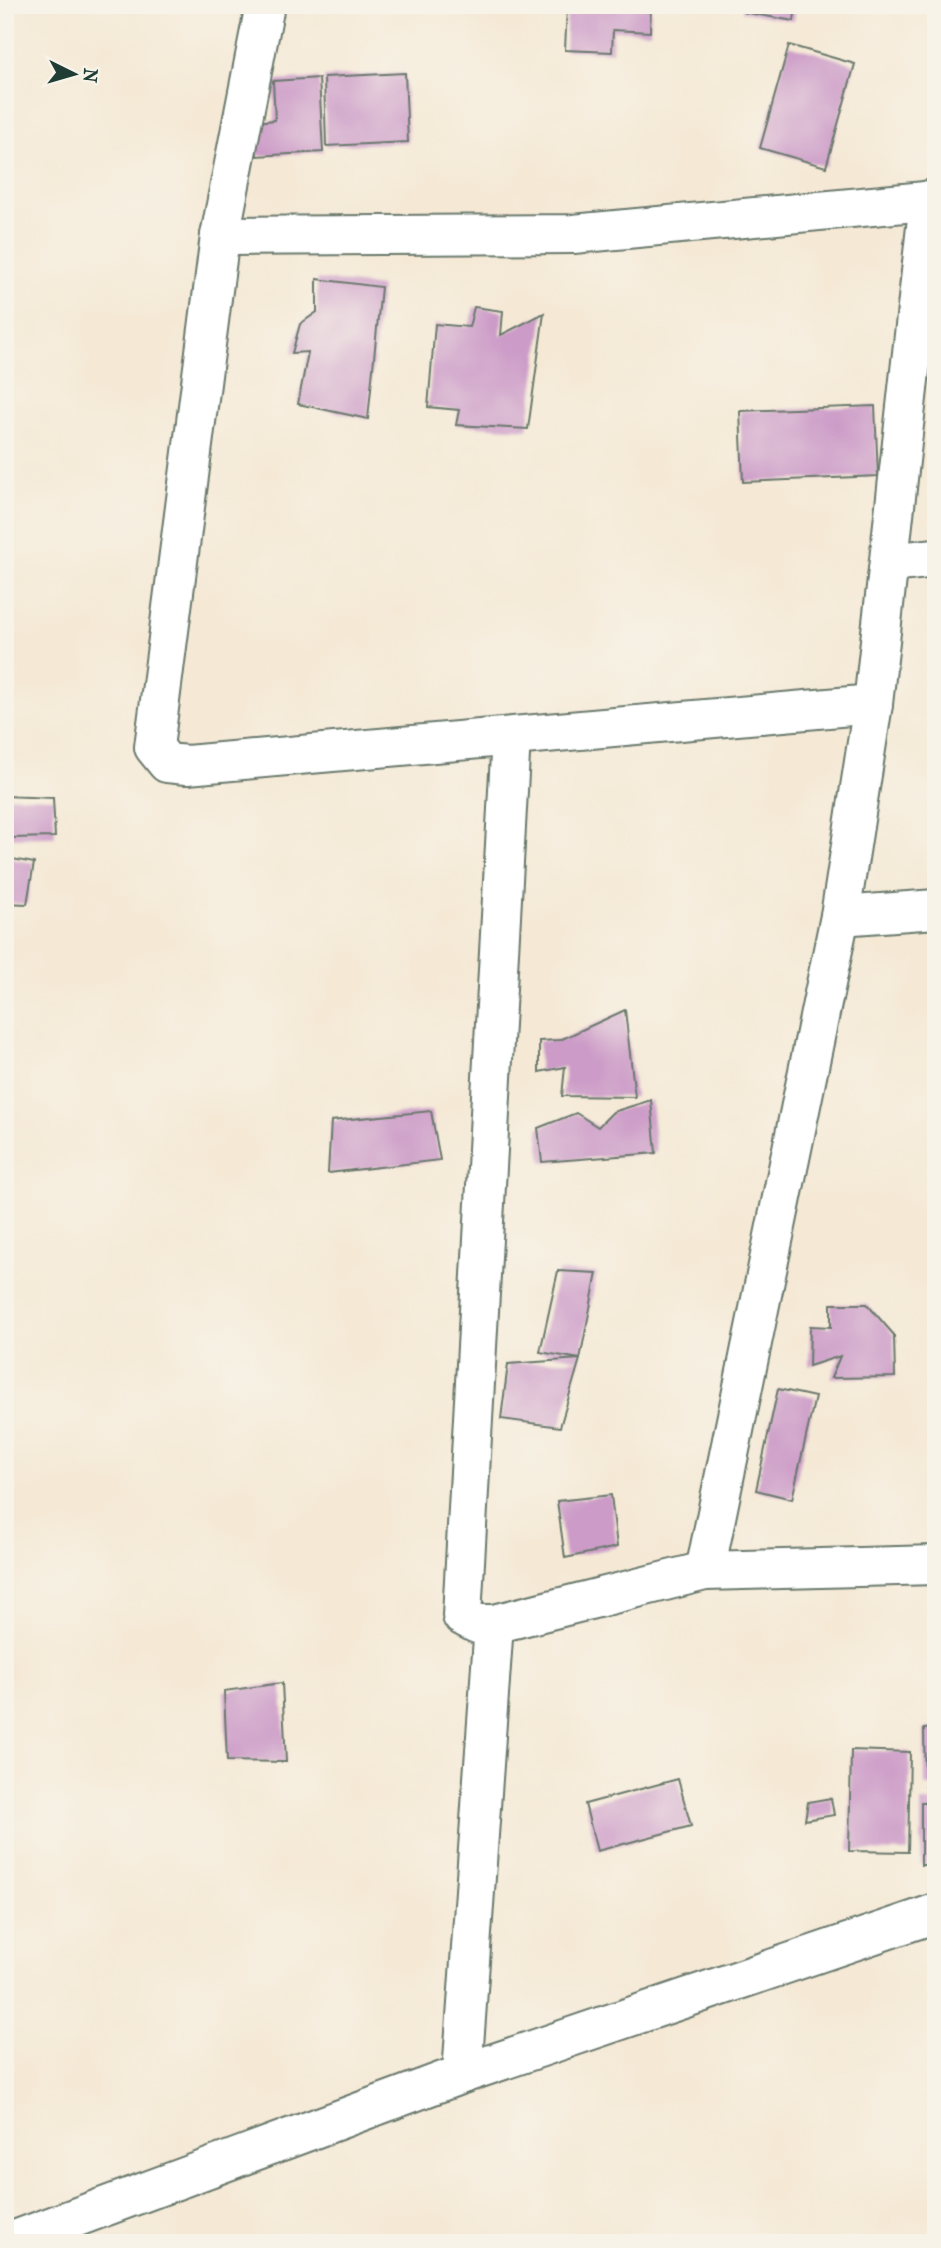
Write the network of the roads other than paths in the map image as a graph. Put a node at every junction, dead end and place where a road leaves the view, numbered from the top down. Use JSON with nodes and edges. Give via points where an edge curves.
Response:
{"nodes":[{"id":1,"x":265,"y":5,"type":"edge"},
{"id":2,"x":932,"y":200,"type":"edge"},
{"id":3,"x":220,"y":236,"type":"junction"},
{"id":4,"x":936,"y":558,"type":"edge"},
{"id":5,"x":889,"y":563,"type":"junction"},
{"id":6,"x":873,"y":704,"type":"junction"},
{"id":7,"x":511,"y":737,"type":"junction"},
{"id":8,"x":936,"y":909,"type":"edge"},
{"id":9,"x":840,"y":916,"type":"junction"},
{"id":10,"x":936,"y":1565,"type":"edge"},
{"id":11,"x":705,"y":1571,"type":"junction"},
{"id":12,"x":494,"y":1624,"type":"junction"},
{"id":13,"x":936,"y":1913,"type":"edge"},
{"id":14,"x":461,"y":2074,"type":"junction"},
{"id":15,"x":7,"y":2243,"type":"edge"}],
"edges":[{"from":1,"to":3,"type":"street"},
{"from":2,"to":3,"type":"street","via":[[573,233]]},
{"from":2,"to":5,"type":"street"},
{"from":3,"to":7,"type":"street","via":[[154,747],[167,763],[187,765]]},
{"from":4,"to":5,"type":"street"},
{"from":5,"to":6,"type":"street"},
{"from":6,"to":7,"type":"street"},
{"from":6,"to":9,"type":"street"},
{"from":7,"to":12,"type":"street","via":[[462,1616],[477,1624]]},
{"from":8,"to":9,"type":"street"},
{"from":9,"to":11,"type":"street"},
{"from":10,"to":11,"type":"street"},
{"from":11,"to":12,"type":"street"},
{"from":12,"to":14,"type":"street"},
{"from":13,"to":14,"type":"street"},
{"from":14,"to":15,"type":"street"}]}
